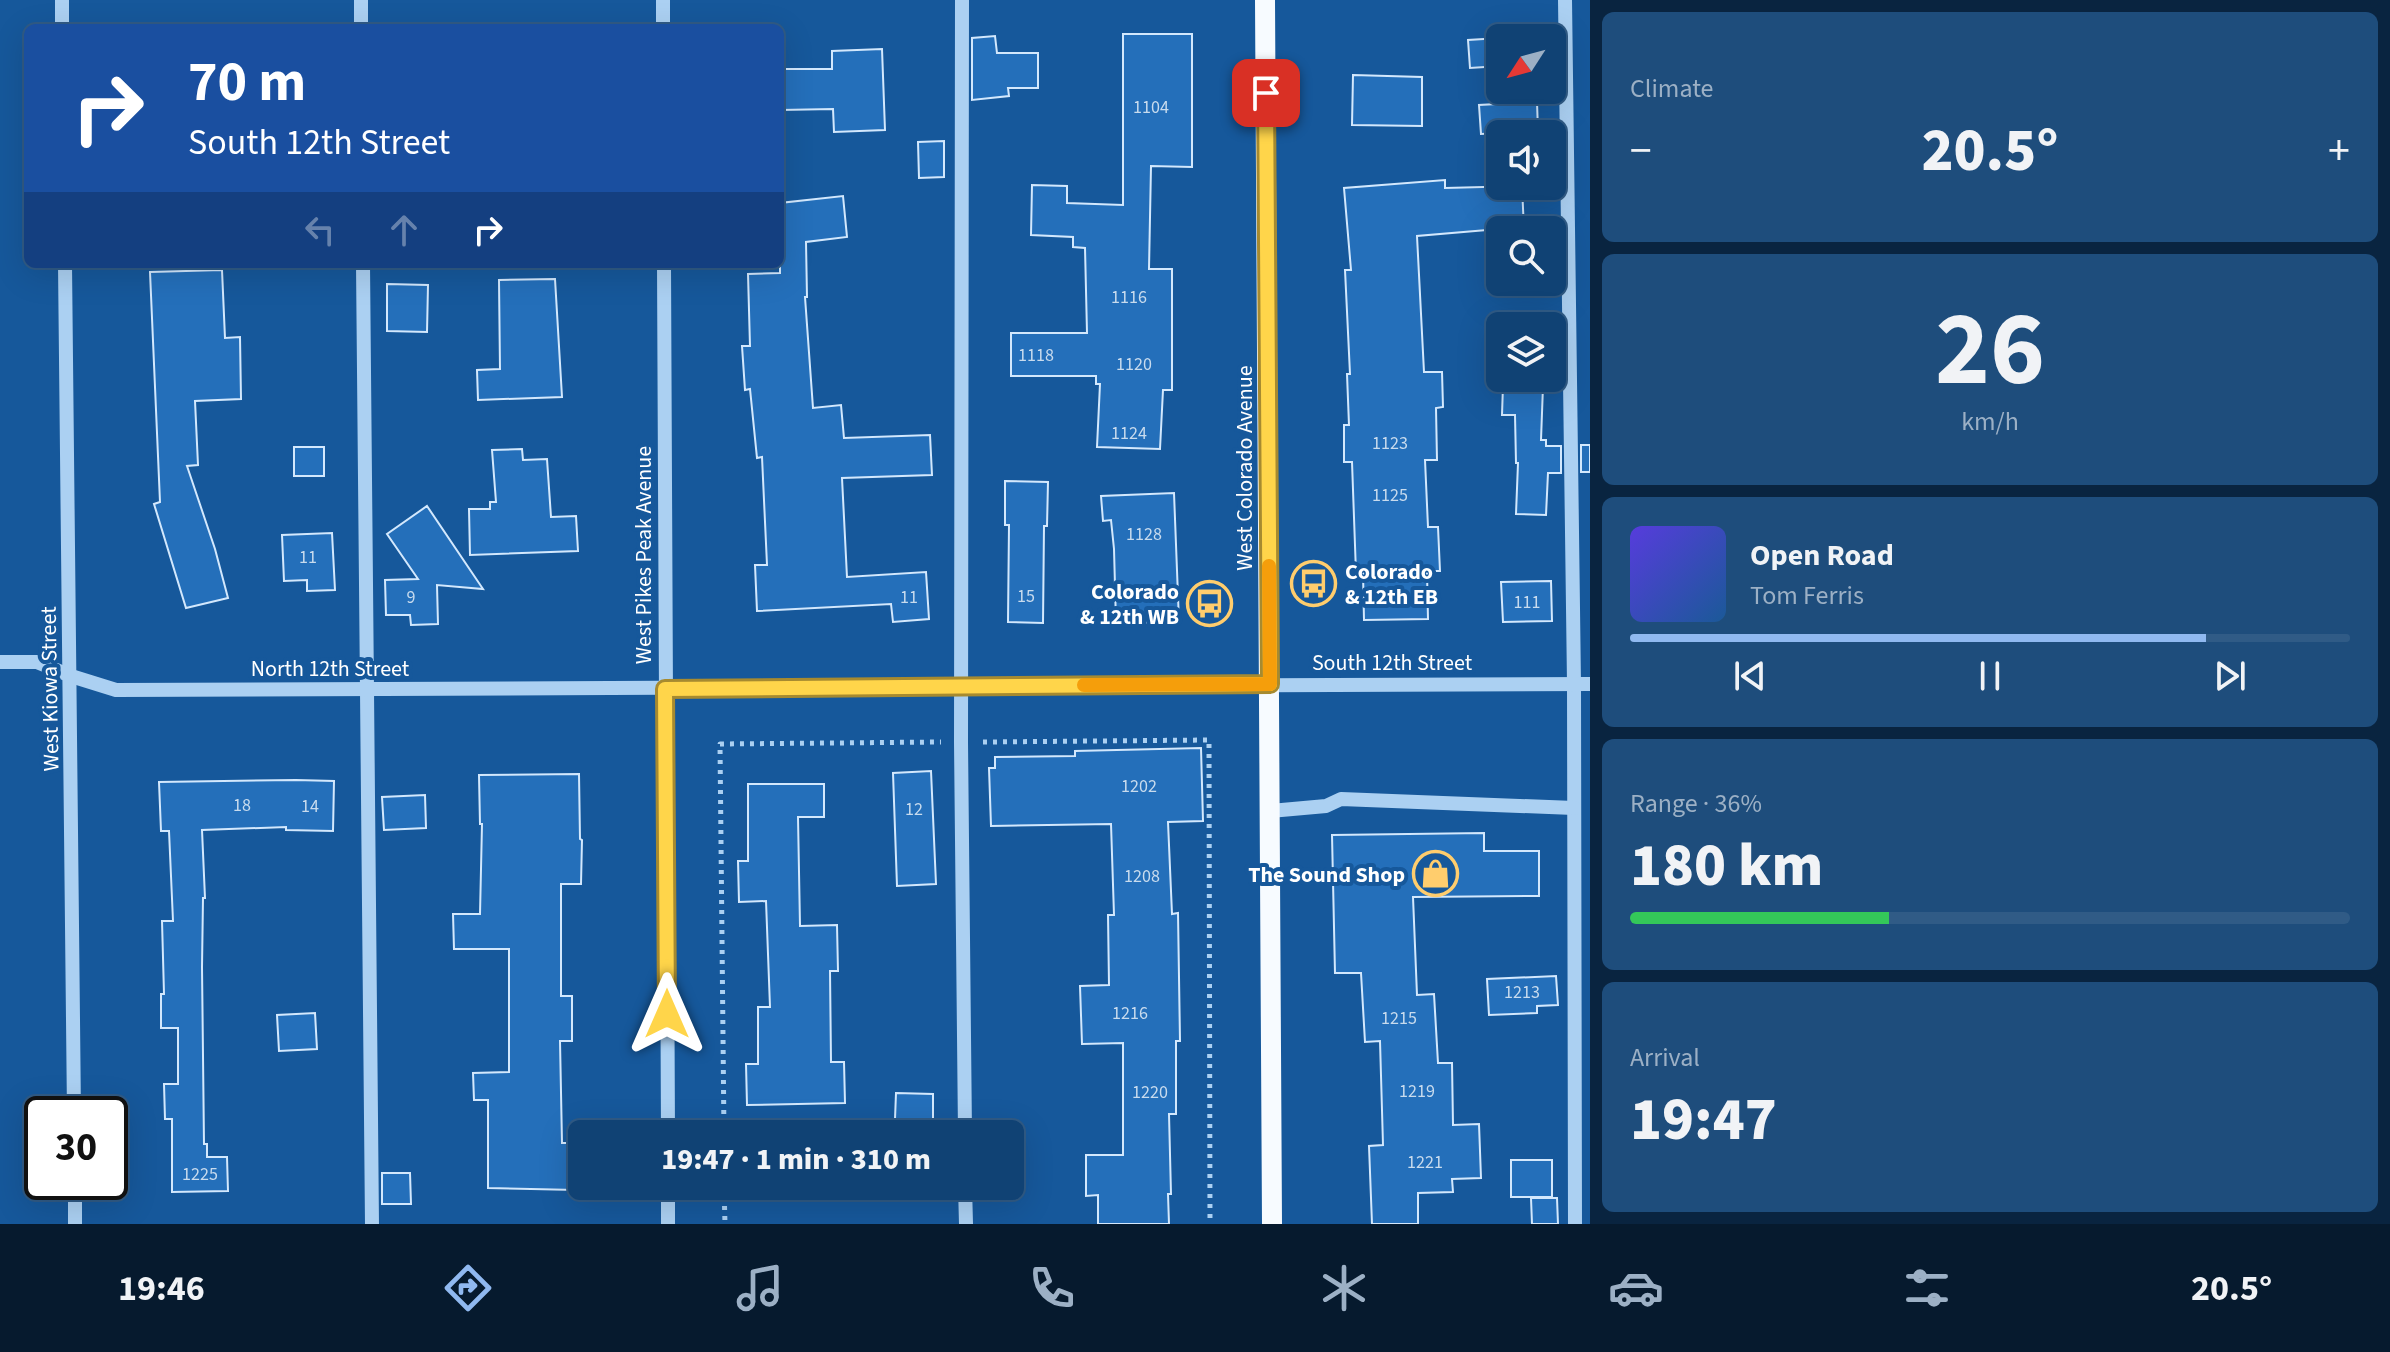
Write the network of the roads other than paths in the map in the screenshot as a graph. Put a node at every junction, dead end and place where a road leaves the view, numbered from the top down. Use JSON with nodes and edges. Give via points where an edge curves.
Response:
{"nodes":[{"id":1,"x":62,"y":0,"type":"edge"},
{"id":2,"x":361,"y":0,"type":"edge"},
{"id":3,"x":663,"y":0,"type":"edge"},
{"id":4,"x":962,"y":0,"type":"edge"},
{"id":5,"x":1265,"y":0,"type":"edge"},
{"id":6,"x":1565,"y":0,"type":"edge"},
{"id":7,"x":62,"y":24,"type":"edge"},
{"id":8,"x":361,"y":24,"type":"edge"},
{"id":9,"x":663,"y":24,"type":"edge"},
{"id":10,"x":65,"y":268,"type":"edge"},
{"id":11,"x":363,"y":268,"type":"edge"},
{"id":12,"x":664,"y":268,"type":"edge"},
{"id":13,"x":0,"y":662,"type":"edge"},
{"id":14,"x":71,"y":676,"type":"junction"},
{"id":15,"x":1270,"y":684,"type":"junction"},
{"id":16,"x":1574,"y":684,"type":"junction"},
{"id":17,"x":1590,"y":684,"type":"edge"},
{"id":18,"x":962,"y":687,"type":"junction"},
{"id":19,"x":366,"y":689,"type":"junction"},
{"id":20,"x":665,"y":689,"type":"junction"},
{"id":21,"x":1574,"y":808,"type":"junction"},
{"id":22,"x":1270,"y":811,"type":"junction"},
{"id":23,"x":74,"y":1096,"type":"edge"},
{"id":24,"x":668,"y":1120,"type":"edge"},
{"id":25,"x":965,"y":1120,"type":"edge"},
{"id":26,"x":75,"y":1200,"type":"edge"},
{"id":27,"x":668,"y":1200,"type":"edge"},
{"id":28,"x":965,"y":1200,"type":"edge"},
{"id":29,"x":75,"y":1224,"type":"edge"},
{"id":30,"x":372,"y":1224,"type":"edge"},
{"id":31,"x":668,"y":1224,"type":"edge"},
{"id":32,"x":966,"y":1224,"type":"edge"},
{"id":33,"x":1272,"y":1224,"type":"edge"},
{"id":34,"x":1575,"y":1224,"type":"edge"}],
"edges":[{"from":1,"to":7,"type":"street"},
{"from":2,"to":8,"type":"street"},
{"from":3,"to":9,"type":"street"},
{"from":4,"to":18,"type":"street"},
{"from":5,"to":15,"type":"main road","name":"West Colorado Avenue"},
{"from":6,"to":16,"type":"street"},
{"from":10,"to":14,"type":"street","name":"West Kiowa Street"},
{"from":11,"to":19,"type":"street"},
{"from":12,"to":20,"type":"street","name":"West Pikes Peak Avenue"},
{"from":13,"to":14,"type":"street","name":"North 12th Street","via":[[37,662]]},
{"from":14,"to":19,"type":"street","name":"North 12th Street","via":[[116,690]]},
{"from":14,"to":23,"type":"street","name":"West Kiowa Street"},
{"from":15,"to":16,"type":"street","name":"South 12th Street"},
{"from":15,"to":18,"type":"street","name":"South 12th Street"},
{"from":15,"to":22,"type":"main road","name":"West Colorado Avenue"},
{"from":16,"to":17,"type":"street","name":"South 12th Street"},
{"from":16,"to":21,"type":"street"},
{"from":18,"to":20,"type":"street","name":"South 12th Street"},
{"from":18,"to":25,"type":"street"},
{"from":19,"to":20,"type":"street","name":"North 12th Street"},
{"from":19,"to":30,"type":"street"},
{"from":20,"to":24,"type":"street","name":"West Pikes Peak Avenue"},
{"from":21,"to":22,"type":"street","via":[[1341,799],[1326,806]]},
{"from":21,"to":34,"type":"street"},
{"from":22,"to":33,"type":"main road","name":"West Colorado Avenue"},
{"from":26,"to":29,"type":"street"},
{"from":27,"to":31,"type":"street"},
{"from":28,"to":32,"type":"street"}]}
